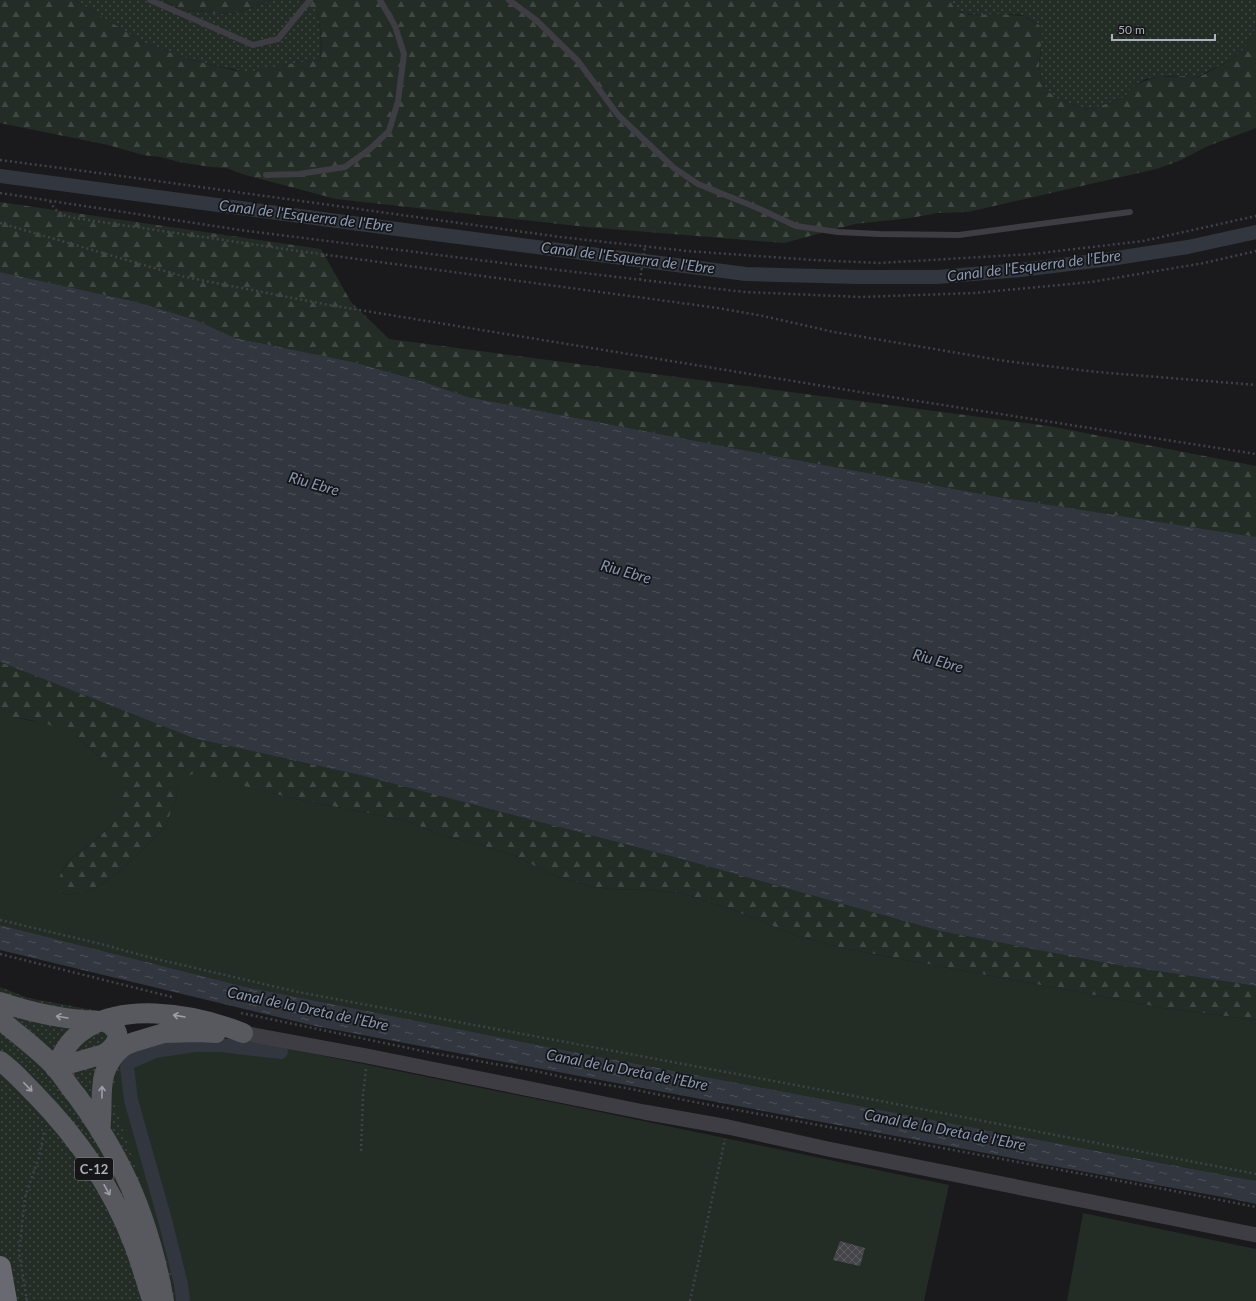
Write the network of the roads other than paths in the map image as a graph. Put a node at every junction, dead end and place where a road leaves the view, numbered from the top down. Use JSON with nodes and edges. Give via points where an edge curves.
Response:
{"nodes":[{"id":1,"x":150,"y":0,"type":"edge"},
{"id":2,"x":310,"y":0,"type":"edge"},
{"id":3,"x":380,"y":0,"type":"edge"},
{"id":4,"x":508,"y":0,"type":"edge"},
{"id":5,"x":266,"y":175,"type":"dead end"},
{"id":6,"x":1130,"y":212,"type":"dead end"},
{"id":7,"x":0,"y":1002,"type":"edge"},
{"id":8,"x":0,"y":1019,"type":"edge"},
{"id":9,"x":101,"y":1022,"type":"junction"},
{"id":10,"x":243,"y":1033,"type":"junction"},
{"id":11,"x":134,"y":1042,"type":"junction"},
{"id":12,"x":104,"y":1054,"type":"junction"},
{"id":13,"x":0,"y":1061,"type":"edge"},
{"id":14,"x":55,"y":1068,"type":"junction"},
{"id":15,"x":100,"y":1131,"type":"junction"},
{"id":16,"x":1256,"y":1235,"type":"edge"},
{"id":17,"x":0,"y":1267,"type":"edge"},
{"id":18,"x":6,"y":1301,"type":"edge"},
{"id":19,"x":152,"y":1301,"type":"edge"},
{"id":20,"x":164,"y":1301,"type":"edge"}],
"edges":[{"from":1,"to":2,"type":"lane","via":[[253,45],[278,39]]},
{"from":3,"to":5,"type":"lane","via":[[395,26],[404,54],[398,101],[389,131],[345,167],[299,174]]},
{"from":4,"to":6,"type":"lane","via":[[536,20],[578,61],[618,115],[674,168],[698,184],[796,226],[838,232],[959,235]]},
{"from":9,"to":7,"type":"main road","one_way":true,"via":[[57,1017]]},
{"from":8,"to":14,"type":"main road","number":"C-12"},
{"from":10,"to":9,"type":"main road","one_way":true,"via":[[222,1024],[166,1014],[129,1014]]},
{"from":9,"to":12,"type":"main road","via":[[110,1024],[117,1038],[116,1045]]},
{"from":9,"to":14,"type":"main road","via":[[89,1027],[72,1040]]},
{"from":10,"to":11,"type":"main road","via":[[164,1033]]},
{"from":10,"to":16,"type":"street","via":[[728,1127]]},
{"from":11,"to":12,"type":"main road"},
{"from":15,"to":11,"type":"main road","one_way":true,"via":[[104,1073],[119,1050]]},
{"from":12,"to":14,"type":"main road"},
{"from":13,"to":19,"type":"main road","number":"C-12","one_way":true,"via":[[55,1116],[88,1158],[120,1213],[134,1245]]},
{"from":14,"to":15,"type":"main road","number":"C-12"},
{"from":15,"to":20,"type":"main road","number":"C-12","via":[[127,1180],[143,1218]]},
{"from":17,"to":18,"type":"highway"}]}
